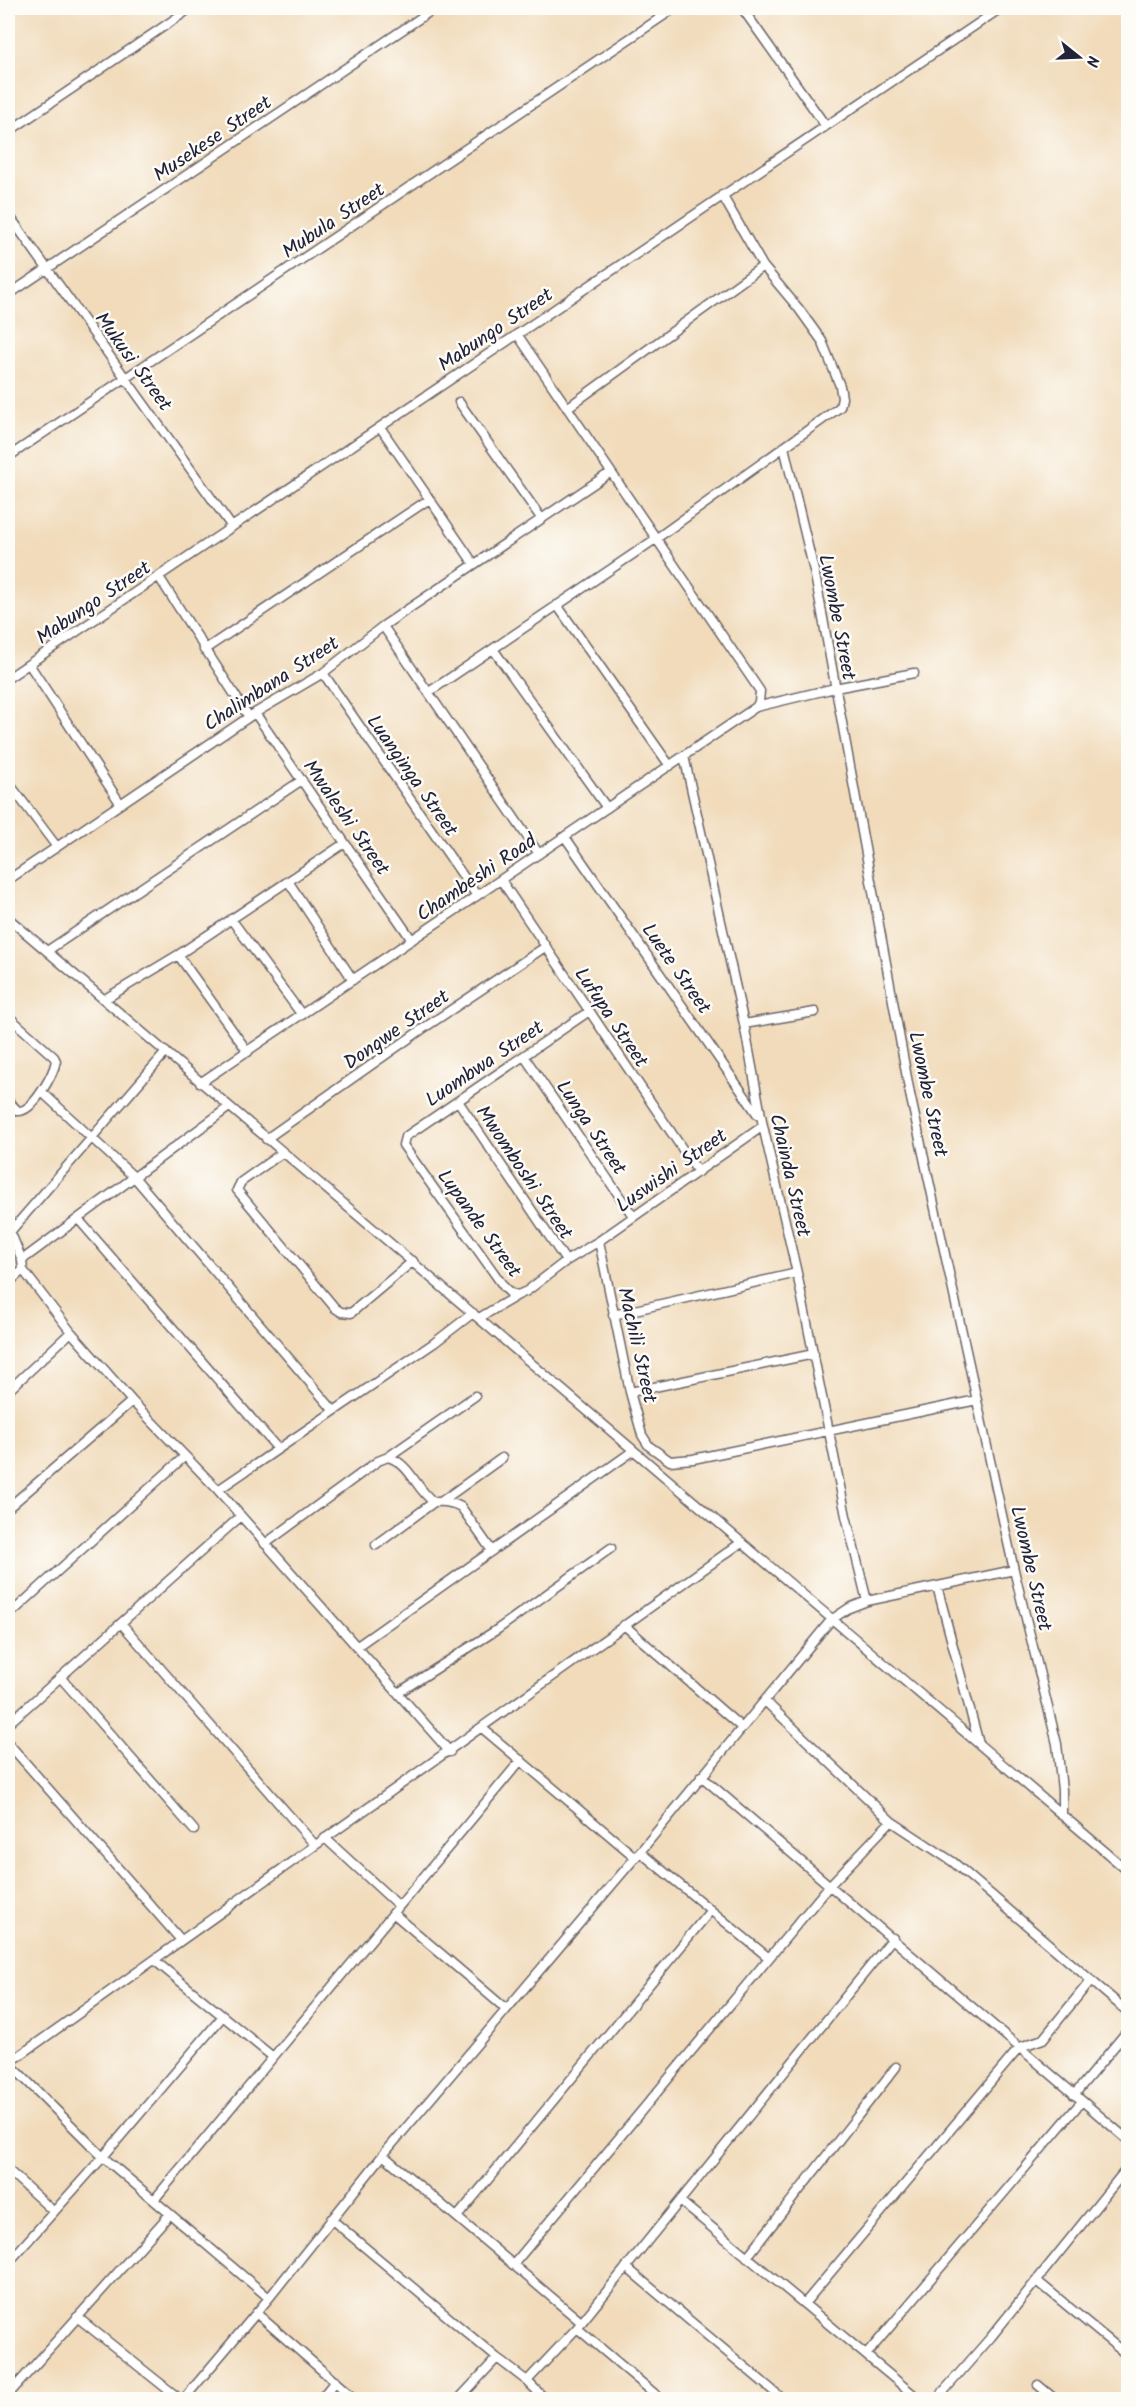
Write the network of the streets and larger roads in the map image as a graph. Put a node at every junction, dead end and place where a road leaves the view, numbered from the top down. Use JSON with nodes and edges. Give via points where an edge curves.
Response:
{"nodes":[{"id":1,"x":191,"y":8,"type":"edge"},
{"id":2,"x":435,"y":8,"type":"edge"},
{"id":3,"x":675,"y":8,"type":"edge"},
{"id":4,"x":742,"y":8,"type":"edge"},
{"id":5,"x":1001,"y":8,"type":"edge"},
{"id":6,"x":825,"y":125,"type":"junction"},
{"id":7,"x":8,"y":132,"type":"edge"},
{"id":8,"x":722,"y":195,"type":"junction"},
{"id":9,"x":8,"y":214,"type":"edge"},
{"id":10,"x":763,"y":266,"type":"junction"},
{"id":11,"x":47,"y":269,"type":"junction"},
{"id":12,"x":8,"y":295,"type":"edge"},
{"id":13,"x":517,"y":334,"type":"junction"},
{"id":14,"x":127,"y":379,"type":"junction"},
{"id":15,"x":459,"y":402,"type":"dead end"},
{"id":16,"x":567,"y":408,"type":"junction"},
{"id":17,"x":380,"y":427,"type":"junction"},
{"id":18,"x":784,"y":447,"type":"junction"},
{"id":19,"x":8,"y":458,"type":"edge"},
{"id":20,"x":611,"y":472,"type":"junction"},
{"id":21,"x":428,"y":500,"type":"junction"},
{"id":22,"x":541,"y":518,"type":"junction"},
{"id":23,"x":232,"y":527,"type":"junction"},
{"id":24,"x":657,"y":538,"type":"junction"},
{"id":25,"x":474,"y":564,"type":"junction"},
{"id":26,"x":159,"y":577,"type":"junction"},
{"id":27,"x":557,"y":605,"type":"junction"},
{"id":28,"x":383,"y":626,"type":"junction"},
{"id":29,"x":493,"y":649,"type":"junction"},
{"id":30,"x":204,"y":650,"type":"junction"},
{"id":31,"x":29,"y":664,"type":"junction"},
{"id":32,"x":323,"y":673,"type":"junction"},
{"id":33,"x":914,"y":673,"type":"dead end"},
{"id":34,"x":8,"y":678,"type":"edge"},
{"id":35,"x":835,"y":688,"type":"junction"},
{"id":36,"x":429,"y":692,"type":"junction"},
{"id":37,"x":756,"y":707,"type":"junction"},
{"id":38,"x":252,"y":715,"type":"junction"},
{"id":39,"x":684,"y":756,"type":"junction"},
{"id":40,"x":670,"y":766,"type":"junction"},
{"id":41,"x":302,"y":780,"type":"junction"},
{"id":42,"x":9,"y":785,"type":"edge"},
{"id":43,"x":120,"y":803,"type":"junction"},
{"id":44,"x":607,"y":808,"type":"junction"},
{"id":45,"x":565,"y":837,"type":"junction"},
{"id":46,"x":345,"y":843,"type":"junction"},
{"id":47,"x":57,"y":847,"type":"junction"},
{"id":48,"x":539,"y":854,"type":"junction"},
{"id":49,"x":8,"y":880,"type":"edge"},
{"id":50,"x":501,"y":880,"type":"junction"},
{"id":51,"x":288,"y":881,"type":"junction"},
{"id":52,"x":477,"y":896,"type":"junction"},
{"id":53,"x":8,"y":918,"type":"edge"},
{"id":54,"x":231,"y":919,"type":"junction"},
{"id":55,"x":412,"y":940,"type":"junction"},
{"id":56,"x":545,"y":947,"type":"junction"},
{"id":57,"x":47,"y":951,"type":"junction"},
{"id":58,"x":178,"y":955,"type":"junction"},
{"id":59,"x":353,"y":981,"type":"junction"},
{"id":60,"x":105,"y":999,"type":"junction"},
{"id":61,"x":588,"y":1012,"type":"junction"},
{"id":62,"x":815,"y":1012,"type":"dead end"},
{"id":63,"x":302,"y":1015,"type":"junction"},
{"id":64,"x":8,"y":1016,"type":"edge"},
{"id":65,"x":744,"y":1024,"type":"junction"},
{"id":66,"x":166,"y":1052,"type":"junction"},
{"id":67,"x":248,"y":1052,"type":"junction"},
{"id":68,"x":524,"y":1056,"type":"junction"},
{"id":69,"x":200,"y":1083,"type":"junction"},
{"id":70,"x":42,"y":1092,"type":"junction"},
{"id":71,"x":8,"y":1101,"type":"edge"},
{"id":72,"x":458,"y":1101,"type":"junction"},
{"id":73,"x":229,"y":1107,"type":"junction"},
{"id":74,"x":762,"y":1122,"type":"junction"},
{"id":75,"x":92,"y":1136,"type":"junction"},
{"id":76,"x":266,"y":1139,"type":"junction"},
{"id":77,"x":403,"y":1145,"type":"joint"},
{"id":78,"x":282,"y":1153,"type":"junction"},
{"id":79,"x":698,"y":1172,"type":"junction"},
{"id":80,"x":135,"y":1178,"type":"junction"},
{"id":81,"x":633,"y":1216,"type":"junction"},
{"id":82,"x":79,"y":1220,"type":"junction"},
{"id":83,"x":9,"y":1229,"type":"edge"},
{"id":84,"x":599,"y":1241,"type":"junction"},
{"id":85,"x":22,"y":1260,"type":"junction"},
{"id":86,"x":566,"y":1261,"type":"junction"},
{"id":87,"x":412,"y":1262,"type":"junction"},
{"id":88,"x":23,"y":1270,"type":"junction"},
{"id":89,"x":796,"y":1273,"type":"junction"},
{"id":90,"x":8,"y":1283,"type":"edge"},
{"id":91,"x":518,"y":1295,"type":"junction"},
{"id":92,"x":476,"y":1315,"type":"junction"},
{"id":93,"x":613,"y":1315,"type":"junction"},
{"id":94,"x":71,"y":1332,"type":"junction"},
{"id":95,"x":814,"y":1354,"type":"junction"},
{"id":96,"x":8,"y":1391,"type":"edge"},
{"id":97,"x":630,"y":1392,"type":"junction"},
{"id":98,"x":475,"y":1396,"type":"dead end"},
{"id":99,"x":977,"y":1400,"type":"junction"},
{"id":100,"x":132,"y":1401,"type":"junction"},
{"id":101,"x":334,"y":1411,"type":"junction"},
{"id":102,"x":830,"y":1430,"type":"junction"},
{"id":103,"x":278,"y":1449,"type":"junction"},
{"id":104,"x":652,"y":1449,"type":"junction"},
{"id":105,"x":635,"y":1453,"type":"junction"},
{"id":106,"x":184,"y":1457,"type":"junction"},
{"id":107,"x":388,"y":1457,"type":"junction"},
{"id":108,"x":502,"y":1458,"type":"dead end"},
{"id":109,"x":218,"y":1490,"type":"junction"},
{"id":110,"x":438,"y":1501,"type":"junction"},
{"id":111,"x":8,"y":1508,"type":"edge"},
{"id":112,"x":241,"y":1516,"type":"junction"},
{"id":113,"x":742,"y":1542,"type":"junction"},
{"id":114,"x":265,"y":1544,"type":"junction"},
{"id":115,"x":376,"y":1545,"type":"dead end"},
{"id":116,"x":611,"y":1548,"type":"dead end"},
{"id":117,"x":492,"y":1551,"type":"junction"},
{"id":118,"x":1014,"y":1570,"type":"junction"},
{"id":119,"x":937,"y":1586,"type":"junction"},
{"id":120,"x":867,"y":1601,"type":"junction"},
{"id":121,"x":8,"y":1616,"type":"edge"},
{"id":122,"x":831,"y":1620,"type":"junction"},
{"id":123,"x":122,"y":1623,"type":"junction"},
{"id":124,"x":624,"y":1625,"type":"junction"},
{"id":125,"x":356,"y":1647,"type":"junction"},
{"id":126,"x":61,"y":1678,"type":"junction"},
{"id":127,"x":398,"y":1694,"type":"junction"},
{"id":128,"x":765,"y":1701,"type":"junction"},
{"id":129,"x":8,"y":1724,"type":"edge"},
{"id":130,"x":482,"y":1728,"type":"junction"},
{"id":131,"x":742,"y":1728,"type":"junction"},
{"id":132,"x":8,"y":1743,"type":"edge"},
{"id":133,"x":979,"y":1744,"type":"junction"},
{"id":134,"x":450,"y":1752,"type":"junction"},
{"id":135,"x":521,"y":1760,"type":"junction"},
{"id":136,"x":701,"y":1776,"type":"junction"},
{"id":137,"x":1062,"y":1814,"type":"junction"},
{"id":138,"x":891,"y":1821,"type":"junction"},
{"id":139,"x":194,"y":1830,"type":"dead end"},
{"id":140,"x":325,"y":1838,"type":"junction"},
{"id":141,"x":315,"y":1845,"type":"junction"},
{"id":142,"x":638,"y":1855,"type":"junction"},
{"id":143,"x":1128,"y":1871,"type":"edge"},
{"id":144,"x":829,"y":1886,"type":"junction"},
{"id":145,"x":399,"y":1906,"type":"junction"},
{"id":146,"x":711,"y":1910,"type":"junction"},
{"id":147,"x":393,"y":1913,"type":"junction"},
{"id":148,"x":893,"y":1938,"type":"junction"},
{"id":149,"x":181,"y":1940,"type":"junction"},
{"id":150,"x":769,"y":1958,"type":"junction"},
{"id":151,"x":154,"y":1960,"type":"junction"},
{"id":152,"x":1091,"y":1980,"type":"junction"},
{"id":153,"x":506,"y":2010,"type":"junction"},
{"id":154,"x":1128,"y":2012,"type":"edge"},
{"id":155,"x":223,"y":2016,"type":"junction"},
{"id":156,"x":1128,"y":2030,"type":"edge"},
{"id":157,"x":1020,"y":2047,"type":"junction"},
{"id":158,"x":273,"y":2057,"type":"junction"},
{"id":159,"x":8,"y":2063,"type":"edge"},
{"id":160,"x":896,"y":2067,"type":"dead end"},
{"id":161,"x":1074,"y":2095,"type":"junction"},
{"id":162,"x":1082,"y":2101,"type":"junction"},
{"id":163,"x":1128,"y":2140,"type":"edge"},
{"id":164,"x":383,"y":2156,"type":"junction"},
{"id":165,"x":103,"y":2157,"type":"junction"},
{"id":166,"x":1128,"y":2167,"type":"edge"},
{"id":167,"x":8,"y":2170,"type":"edge"},
{"id":168,"x":154,"y":2200,"type":"junction"},
{"id":169,"x":680,"y":2201,"type":"junction"},
{"id":170,"x":53,"y":2211,"type":"junction"},
{"id":171,"x":170,"y":2214,"type":"junction"},
{"id":172,"x":457,"y":2217,"type":"junction"},
{"id":173,"x":331,"y":2219,"type":"junction"},
{"id":174,"x":747,"y":2257,"type":"junction"},
{"id":175,"x":8,"y":2261,"type":"edge"},
{"id":176,"x":513,"y":2265,"type":"junction"},
{"id":177,"x":626,"y":2267,"type":"junction"},
{"id":178,"x":1036,"y":2280,"type":"junction"},
{"id":179,"x":269,"y":2298,"type":"junction"},
{"id":180,"x":804,"y":2304,"type":"junction"},
{"id":181,"x":256,"y":2313,"type":"junction"},
{"id":182,"x":77,"y":2317,"type":"junction"},
{"id":183,"x":579,"y":2325,"type":"junction"},
{"id":184,"x":866,"y":2355,"type":"junction"},
{"id":185,"x":1128,"y":2356,"type":"edge"},
{"id":186,"x":497,"y":2358,"type":"junction"},
{"id":187,"x":527,"y":2381,"type":"junction"},
{"id":188,"x":335,"y":2382,"type":"junction"},
{"id":189,"x":1038,"y":2385,"type":"dead end"},
{"id":190,"x":8,"y":2395,"type":"edge"},
{"id":191,"x":182,"y":2400,"type":"edge"},
{"id":192,"x":320,"y":2400,"type":"edge"},
{"id":193,"x":356,"y":2400,"type":"edge"},
{"id":194,"x":458,"y":2400,"type":"edge"},
{"id":195,"x":546,"y":2400,"type":"edge"},
{"id":196,"x":662,"y":2400,"type":"edge"},
{"id":197,"x":784,"y":2400,"type":"edge"},
{"id":198,"x":920,"y":2400,"type":"edge"},
{"id":199,"x":936,"y":2400,"type":"edge"},
{"id":200,"x":1056,"y":2400,"type":"edge"}],
"edges":[{"from":1,"to":7,"type":"street"},
{"from":2,"to":11,"type":"street","name":"Musekese Street"},
{"from":3,"to":14,"type":"street","name":"Mubula Street"},
{"from":4,"to":6,"type":"street"},
{"from":5,"to":6,"type":"street","name":"Mabungo Street"},
{"from":6,"to":8,"type":"street","name":"Mabungo Street"},
{"from":8,"to":10,"type":"street"},
{"from":8,"to":13,"type":"street","name":"Mabungo Street"},
{"from":9,"to":11,"type":"street","name":"Mukusi Street"},
{"from":10,"to":16,"type":"street"},
{"from":10,"to":18,"type":"street","via":[[822,341],[842,398],[836,412]]},
{"from":11,"to":12,"type":"street","name":"Musekese Street"},
{"from":11,"to":14,"type":"street","name":"Mukusi Street"},
{"from":13,"to":16,"type":"street"},
{"from":13,"to":17,"type":"street","name":"Mabungo Street"},
{"from":14,"to":19,"type":"street","name":"Mubula Street"},
{"from":14,"to":23,"type":"street","name":"Mukusi Street"},
{"from":15,"to":22,"type":"street"},
{"from":16,"to":20,"type":"street"},
{"from":17,"to":21,"type":"street"},
{"from":17,"to":23,"type":"street","name":"Mabungo Street"},
{"from":18,"to":24,"type":"street"},
{"from":18,"to":35,"type":"street","name":"Lwombe Street","via":[[815,575]]},
{"from":20,"to":22,"type":"street","name":"Chalimbana Street"},
{"from":20,"to":24,"type":"street"},
{"from":21,"to":25,"type":"street"},
{"from":21,"to":30,"type":"street"},
{"from":22,"to":25,"type":"street","name":"Chalimbana Street"},
{"from":23,"to":26,"type":"street","name":"Mabungo Street"},
{"from":24,"to":27,"type":"street"},
{"from":24,"to":37,"type":"street","via":[[760,691]]},
{"from":25,"to":28,"type":"street","name":"Chalimbana Street"},
{"from":26,"to":30,"type":"street","name":"Mwaleshi Street"},
{"from":26,"to":31,"type":"street","name":"Mabungo Street"},
{"from":27,"to":29,"type":"street"},
{"from":27,"to":40,"type":"street"},
{"from":28,"to":32,"type":"street","name":"Chalimbana Street"},
{"from":28,"to":36,"type":"street"},
{"from":29,"to":36,"type":"street"},
{"from":29,"to":44,"type":"street"},
{"from":30,"to":38,"type":"street","name":"Mwaleshi Street"},
{"from":31,"to":34,"type":"street","name":"Mabungo Street"},
{"from":31,"to":43,"type":"street"},
{"from":32,"to":38,"type":"street","name":"Chalimbana Street"},
{"from":32,"to":52,"type":"street","name":"Luanginga Street"},
{"from":33,"to":35,"type":"street"},
{"from":35,"to":37,"type":"street"},
{"from":35,"to":99,"type":"street","name":"Lwombe Street","via":[[910,1094]]},
{"from":36,"to":48,"type":"street"},
{"from":37,"to":39,"type":"street","name":"Chambeshi Road"},
{"from":38,"to":41,"type":"street","name":"Mwaleshi Street"},
{"from":38,"to":43,"type":"street","name":"Chalimbana Street"},
{"from":39,"to":40,"type":"street","name":"Chambeshi Road"},
{"from":39,"to":65,"type":"street","name":"Chainda Street"},
{"from":40,"to":44,"type":"street","name":"Chambeshi Road"},
{"from":41,"to":46,"type":"street","name":"Mwaleshi Street"},
{"from":41,"to":57,"type":"street"},
{"from":42,"to":47,"type":"street"},
{"from":43,"to":47,"type":"street","name":"Chalimbana Street"},
{"from":44,"to":45,"type":"street","name":"Chambeshi Road"},
{"from":45,"to":48,"type":"street","name":"Chambeshi Road"},
{"from":45,"to":74,"type":"street","name":"Luete Street"},
{"from":46,"to":51,"type":"street"},
{"from":46,"to":55,"type":"street","name":"Mwaleshi Street"},
{"from":47,"to":49,"type":"street","name":"Chalimbana Street"},
{"from":48,"to":50,"type":"street","name":"Chambeshi Road"},
{"from":50,"to":52,"type":"street","name":"Chambeshi Road"},
{"from":50,"to":56,"type":"street","name":"Lufupa Street"},
{"from":51,"to":54,"type":"street"},
{"from":51,"to":59,"type":"street"},
{"from":52,"to":55,"type":"street","name":"Chambeshi Road"},
{"from":53,"to":57,"type":"street"},
{"from":54,"to":58,"type":"street"},
{"from":54,"to":63,"type":"street"},
{"from":55,"to":59,"type":"street","name":"Chambeshi Road"},
{"from":56,"to":61,"type":"street","name":"Lufupa Street"},
{"from":56,"to":76,"type":"street","name":"Dongwe Street"},
{"from":57,"to":60,"type":"street"},
{"from":58,"to":60,"type":"street"},
{"from":58,"to":67,"type":"street"},
{"from":59,"to":63,"type":"street","name":"Chambeshi Road"},
{"from":60,"to":66,"type":"street"},
{"from":61,"to":68,"type":"street","name":"Luombwa Street"},
{"from":61,"to":79,"type":"street","name":"Lufupa Street"},
{"from":62,"to":65,"type":"street"},
{"from":63,"to":67,"type":"street","name":"Chambeshi Road"},
{"from":64,"to":70,"type":"street","via":[[54,1057],[55,1064]]},
{"from":65,"to":74,"type":"street","name":"Chainda Street"},
{"from":66,"to":69,"type":"street"},
{"from":66,"to":75,"type":"street"},
{"from":67,"to":69,"type":"street","name":"Chambeshi Road"},
{"from":68,"to":72,"type":"street","name":"Luombwa Street"},
{"from":68,"to":81,"type":"street","name":"Lunga Street"},
{"from":69,"to":73,"type":"street"},
{"from":70,"to":71,"type":"street","via":[[23,1112]]},
{"from":70,"to":75,"type":"street"},
{"from":72,"to":77,"type":"street","name":"Luombwa Street","via":[[405,1137]]},
{"from":72,"to":86,"type":"street","name":"Mwomboshi Street"},
{"from":73,"to":76,"type":"street"},
{"from":73,"to":80,"type":"street"},
{"from":74,"to":79,"type":"street","name":"Luswishi Street"},
{"from":74,"to":89,"type":"street","name":"Chainda Street"},
{"from":75,"to":80,"type":"street"},
{"from":75,"to":83,"type":"street"},
{"from":76,"to":78,"type":"street"},
{"from":77,"to":91,"type":"street","name":"Lupande Street","via":[[504,1287]]},
{"from":78,"to":87,"type":"street"},
{"from":78,"to":87,"type":"street","via":[[241,1182],[237,1190],[335,1308],[351,1313]]},
{"from":79,"to":81,"type":"street","name":"Luswishi Street"},
{"from":80,"to":82,"type":"street"},
{"from":80,"to":101,"type":"street"},
{"from":81,"to":84,"type":"street","name":"Luswishi Street"},
{"from":82,"to":85,"type":"street"},
{"from":82,"to":103,"type":"street"},
{"from":83,"to":85,"type":"street"},
{"from":84,"to":86,"type":"street","name":"Lupande Street"},
{"from":84,"to":93,"type":"street","name":"Machili Street"},
{"from":85,"to":88,"type":"street"},
{"from":86,"to":91,"type":"street","name":"Lupande Street"},
{"from":87,"to":92,"type":"street"},
{"from":88,"to":90,"type":"street"},
{"from":88,"to":94,"type":"street"},
{"from":89,"to":93,"type":"street"},
{"from":89,"to":95,"type":"street","name":"Chainda Street"},
{"from":91,"to":92,"type":"street"},
{"from":92,"to":101,"type":"street"},
{"from":92,"to":105,"type":"street"},
{"from":93,"to":97,"type":"street","name":"Machili Street"},
{"from":94,"to":96,"type":"street"},
{"from":94,"to":100,"type":"street"},
{"from":95,"to":97,"type":"street"},
{"from":95,"to":102,"type":"street","name":"Chainda Street"},
{"from":97,"to":104,"type":"street","name":"Machili Street","via":[[642,1435]]},
{"from":98,"to":107,"type":"street"},
{"from":99,"to":102,"type":"street"},
{"from":99,"to":118,"type":"street","name":"Lwombe Street"},
{"from":100,"to":106,"type":"street"},
{"from":100,"to":111,"type":"street"},
{"from":101,"to":103,"type":"street"},
{"from":102,"to":104,"type":"street","via":[[693,1459],[670,1461]]},
{"from":102,"to":120,"type":"street","name":"Chainda Street"},
{"from":103,"to":109,"type":"street"},
{"from":104,"to":105,"type":"street"},
{"from":105,"to":113,"type":"street"},
{"from":105,"to":117,"type":"street"},
{"from":106,"to":109,"type":"street"},
{"from":106,"to":121,"type":"street"},
{"from":107,"to":110,"type":"street","via":[[404,1465],[427,1497]]},
{"from":107,"to":114,"type":"street"},
{"from":108,"to":110,"type":"street"},
{"from":109,"to":112,"type":"street"},
{"from":110,"to":115,"type":"street"},
{"from":110,"to":117,"type":"street","via":[[460,1507]]},
{"from":112,"to":114,"type":"street"},
{"from":112,"to":123,"type":"street"},
{"from":113,"to":122,"type":"street"},
{"from":113,"to":124,"type":"street"},
{"from":114,"to":125,"type":"street"},
{"from":116,"to":127,"type":"street"},
{"from":117,"to":125,"type":"street"},
{"from":118,"to":119,"type":"street"},
{"from":118,"to":137,"type":"street","name":"Lwombe Street","via":[[1057,1744]]},
{"from":119,"to":120,"type":"street"},
{"from":119,"to":133,"type":"street"},
{"from":120,"to":122,"type":"street"},
{"from":122,"to":128,"type":"street"},
{"from":122,"to":133,"type":"street"},
{"from":123,"to":126,"type":"street"},
{"from":123,"to":141,"type":"street"},
{"from":124,"to":130,"type":"street"},
{"from":124,"to":131,"type":"street"},
{"from":125,"to":127,"type":"street"},
{"from":126,"to":129,"type":"street"},
{"from":126,"to":139,"type":"street"},
{"from":127,"to":134,"type":"street"},
{"from":128,"to":131,"type":"street"},
{"from":128,"to":138,"type":"street"},
{"from":130,"to":134,"type":"street"},
{"from":130,"to":135,"type":"street"},
{"from":131,"to":136,"type":"street"},
{"from":132,"to":149,"type":"street"},
{"from":133,"to":137,"type":"street"},
{"from":134,"to":140,"type":"street"},
{"from":135,"to":142,"type":"street"},
{"from":135,"to":145,"type":"street"},
{"from":136,"to":142,"type":"street"},
{"from":136,"to":144,"type":"street"},
{"from":137,"to":143,"type":"street"},
{"from":138,"to":144,"type":"street"},
{"from":138,"to":152,"type":"street","via":[[953,1862]]},
{"from":140,"to":141,"type":"street"},
{"from":140,"to":145,"type":"street"},
{"from":141,"to":149,"type":"street"},
{"from":142,"to":146,"type":"street"},
{"from":142,"to":153,"type":"street"},
{"from":144,"to":148,"type":"street"},
{"from":144,"to":150,"type":"street"},
{"from":145,"to":147,"type":"street"},
{"from":146,"to":150,"type":"street"},
{"from":146,"to":172,"type":"street"},
{"from":147,"to":153,"type":"street"},
{"from":147,"to":158,"type":"street"},
{"from":148,"to":157,"type":"street"},
{"from":148,"to":169,"type":"street"},
{"from":149,"to":151,"type":"street"},
{"from":150,"to":176,"type":"street"},
{"from":151,"to":155,"type":"street"},
{"from":151,"to":159,"type":"street"},
{"from":152,"to":154,"type":"street"},
{"from":152,"to":157,"type":"street","via":[[1043,2039]]},
{"from":153,"to":164,"type":"street"},
{"from":155,"to":158,"type":"street"},
{"from":155,"to":165,"type":"street"},
{"from":156,"to":161,"type":"street"},
{"from":157,"to":161,"type":"street"},
{"from":157,"to":180,"type":"street"},
{"from":158,"to":168,"type":"street"},
{"from":159,"to":165,"type":"street"},
{"from":160,"to":174,"type":"street"},
{"from":161,"to":162,"type":"street"},
{"from":162,"to":163,"type":"street"},
{"from":162,"to":184,"type":"street"},
{"from":164,"to":172,"type":"street"},
{"from":164,"to":173,"type":"street"},
{"from":165,"to":168,"type":"street"},
{"from":165,"to":170,"type":"street"},
{"from":166,"to":178,"type":"street"},
{"from":167,"to":170,"type":"street"},
{"from":168,"to":171,"type":"street"},
{"from":169,"to":174,"type":"street"},
{"from":169,"to":177,"type":"street"},
{"from":170,"to":175,"type":"street"},
{"from":171,"to":179,"type":"street"},
{"from":171,"to":182,"type":"street"},
{"from":172,"to":176,"type":"street"},
{"from":173,"to":179,"type":"street"},
{"from":173,"to":186,"type":"street"},
{"from":174,"to":180,"type":"street"},
{"from":176,"to":183,"type":"street"},
{"from":177,"to":183,"type":"street"},
{"from":177,"to":197,"type":"street"},
{"from":178,"to":185,"type":"street"},
{"from":178,"to":199,"type":"street"},
{"from":179,"to":181,"type":"street"},
{"from":180,"to":184,"type":"street"},
{"from":181,"to":188,"type":"street"},
{"from":181,"to":191,"type":"street"},
{"from":182,"to":190,"type":"street"},
{"from":182,"to":191,"type":"street"},
{"from":183,"to":187,"type":"street"},
{"from":183,"to":196,"type":"street"},
{"from":184,"to":198,"type":"street"},
{"from":186,"to":187,"type":"street"},
{"from":186,"to":194,"type":"street"},
{"from":187,"to":195,"type":"street"},
{"from":188,"to":192,"type":"street"},
{"from":188,"to":193,"type":"street"},
{"from":189,"to":200,"type":"street"}]}
